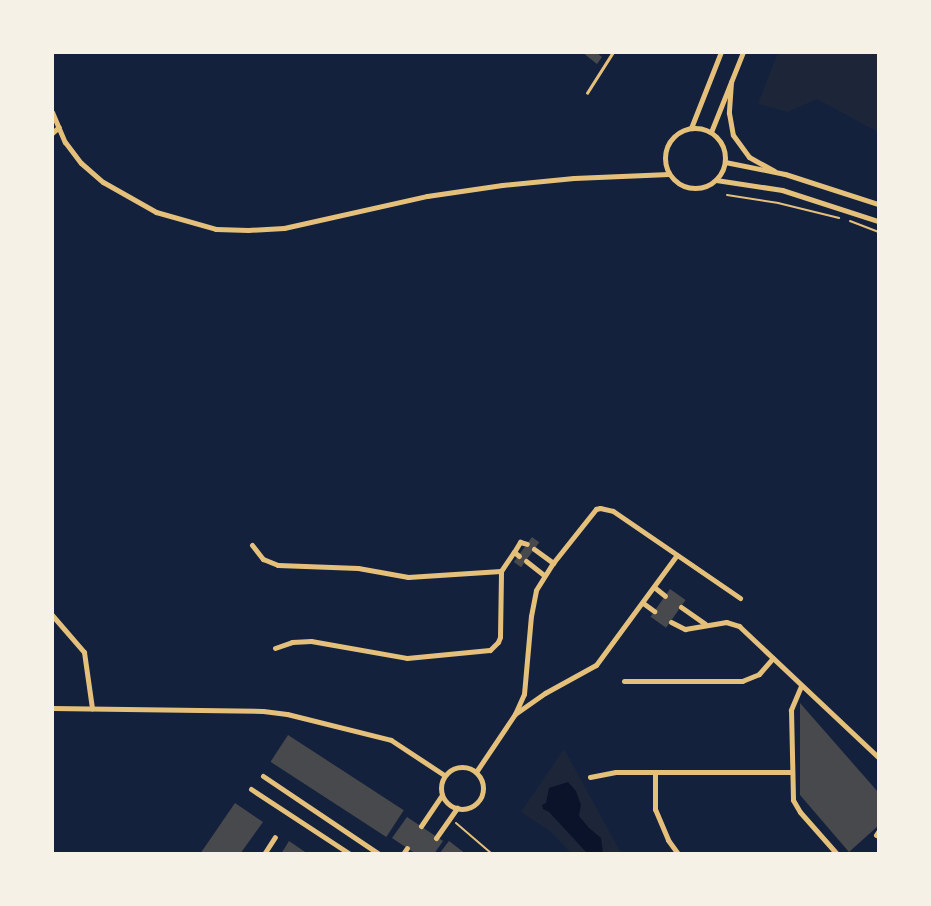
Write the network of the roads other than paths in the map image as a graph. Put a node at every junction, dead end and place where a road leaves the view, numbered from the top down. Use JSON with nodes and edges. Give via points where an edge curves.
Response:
{"nodes":[{"id":1,"x":613,"y":52,"type":"edge"},
{"id":2,"x":721,"y":52,"type":"edge"},
{"id":3,"x":744,"y":52,"type":"edge"},
{"id":4,"x":731,"y":82,"type":"junction"},
{"id":5,"x":587,"y":93,"type":"dead end"},
{"id":6,"x":52,"y":112,"type":"edge"},
{"id":7,"x":59,"y":126,"type":"junction"},
{"id":8,"x":691,"y":128,"type":"junction"},
{"id":9,"x":711,"y":132,"type":"junction"},
{"id":10,"x":52,"y":133,"type":"edge"},
{"id":11,"x":725,"y":162,"type":"junction"},
{"id":12,"x":777,"y":173,"type":"junction"},
{"id":13,"x":669,"y":174,"type":"junction"},
{"id":14,"x":716,"y":180,"type":"junction"},
{"id":15,"x":878,"y":204,"type":"edge"},
{"id":16,"x":878,"y":221,"type":"edge"},
{"id":17,"x":527,"y":544,"type":"dead end"},
{"id":18,"x":252,"y":545,"type":"dead end"},
{"id":19,"x":534,"y":549,"type":"dead end"},
{"id":20,"x":676,"y":556,"type":"junction"},
{"id":21,"x":526,"y":561,"type":"dead end"},
{"id":22,"x":553,"y":563,"type":"junction"},
{"id":23,"x":501,"y":571,"type":"junction"},
{"id":24,"x":544,"y":576,"type":"junction"},
{"id":25,"x":654,"y":587,"type":"junction"},
{"id":26,"x":665,"y":596,"type":"dead end"},
{"id":27,"x":740,"y":598,"type":"dead end"},
{"id":28,"x":643,"y":603,"type":"junction"},
{"id":29,"x":681,"y":607,"type":"dead end"},
{"id":30,"x":654,"y":611,"type":"dead end"},
{"id":31,"x":52,"y":615,"type":"edge"},
{"id":32,"x":671,"y":622,"type":"dead end"},
{"id":33,"x":705,"y":624,"type":"junction"},
{"id":34,"x":275,"y":648,"type":"dead end"},
{"id":35,"x":773,"y":658,"type":"junction"},
{"id":36,"x":624,"y":681,"type":"dead end"},
{"id":37,"x":801,"y":686,"type":"junction"},
{"id":38,"x":52,"y":708,"type":"edge"},
{"id":39,"x":92,"y":708,"type":"junction"},
{"id":40,"x":515,"y":714,"type":"junction"},
{"id":41,"x":878,"y":757,"type":"edge"},
{"id":42,"x":476,"y":772,"type":"junction"},
{"id":43,"x":655,"y":772,"type":"junction"},
{"id":44,"x":791,"y":772,"type":"junction"},
{"id":45,"x":444,"y":775,"type":"junction"},
{"id":46,"x":264,"y":776,"type":"dead end"},
{"id":47,"x":590,"y":777,"type":"dead end"},
{"id":48,"x":251,"y":789,"type":"dead end"},
{"id":49,"x":442,"y":795,"type":"junction"},
{"id":50,"x":457,"y":808,"type":"junction"},
{"id":51,"x":421,"y":826,"type":"dead end"},
{"id":52,"x":275,"y":837,"type":"dead end"},
{"id":53,"x":436,"y":838,"type":"dead end"},
{"id":54,"x":407,"y":848,"type":"dead end"},
{"id":55,"x":264,"y":854,"type":"edge"},
{"id":56,"x":350,"y":854,"type":"edge"},
{"id":57,"x":379,"y":854,"type":"edge"},
{"id":58,"x":403,"y":854,"type":"edge"},
{"id":59,"x":678,"y":854,"type":"edge"},
{"id":60,"x":837,"y":854,"type":"edge"}],
"edges":[{"from":1,"to":5,"type":"lane"},
{"from":2,"to":8,"type":"street"},
{"from":3,"to":4,"type":"street"},
{"from":4,"to":9,"type":"street"},
{"from":4,"to":12,"type":"street","via":[[729,120],[736,142],[749,157]]},
{"from":6,"to":7,"type":"street"},
{"from":7,"to":10,"type":"street"},
{"from":7,"to":13,"type":"street","via":[[65,142],[81,163],[103,182],[156,212],[216,228],[284,228],[427,196],[502,185]]},
{"from":8,"to":9,"type":"street"},
{"from":8,"to":13,"type":"street","via":[[677,134],[668,145],[665,160]]},
{"from":9,"to":11,"type":"street","via":[[721,142]]},
{"from":11,"to":12,"type":"street"},
{"from":11,"to":14,"type":"street"},
{"from":12,"to":15,"type":"street"},
{"from":13,"to":14,"type":"street","via":[[688,188],[703,187]]},
{"from":14,"to":16,"type":"street","via":[[782,190]]},
{"from":17,"to":23,"type":"street","via":[[520,542],[516,554]]},
{"from":18,"to":23,"type":"street","via":[[263,559],[278,565],[358,568],[408,577]]},
{"from":19,"to":22,"type":"street"},
{"from":20,"to":22,"type":"street","via":[[613,511],[600,508],[592,512]]},
{"from":20,"to":25,"type":"street"},
{"from":20,"to":27,"type":"street"},
{"from":21,"to":24,"type":"street"},
{"from":22,"to":24,"type":"street"},
{"from":23,"to":34,"type":"street","via":[[500,637],[490,650],[408,658],[311,641],[292,642]]},
{"from":24,"to":40,"type":"street","via":[[536,590],[526,684]]},
{"from":25,"to":26,"type":"street"},
{"from":25,"to":28,"type":"street"},
{"from":28,"to":30,"type":"street"},
{"from":28,"to":40,"type":"street","via":[[596,665],[538,697]]},
{"from":29,"to":33,"type":"street"},
{"from":31,"to":39,"type":"street","via":[[84,652]]},
{"from":32,"to":33,"type":"street","via":[[685,629]]},
{"from":33,"to":35,"type":"street","via":[[726,622],[739,626]]},
{"from":35,"to":36,"type":"street","via":[[759,674],[742,680]]},
{"from":35,"to":37,"type":"street"},
{"from":37,"to":41,"type":"street"},
{"from":37,"to":44,"type":"street","via":[[791,710]]},
{"from":38,"to":39,"type":"street"},
{"from":39,"to":45,"type":"street","via":[[287,714],[391,740]]},
{"from":40,"to":42,"type":"street"},
{"from":42,"to":45,"type":"street","via":[[456,767]]},
{"from":42,"to":50,"type":"street","via":[[483,784],[481,797],[471,807]]},
{"from":43,"to":44,"type":"street"},
{"from":43,"to":47,"type":"street","via":[[616,772]]},
{"from":43,"to":59,"type":"street","via":[[655,809],[668,840]]},
{"from":44,"to":60,"type":"street","via":[[795,805]]},
{"from":45,"to":49,"type":"street","via":[[440,788]]},
{"from":46,"to":57,"type":"street"},
{"from":48,"to":56,"type":"street"},
{"from":49,"to":50,"type":"street","via":[[445,801]]},
{"from":49,"to":51,"type":"street"},
{"from":50,"to":53,"type":"street"},
{"from":52,"to":55,"type":"street"},
{"from":54,"to":58,"type":"street"}]}
